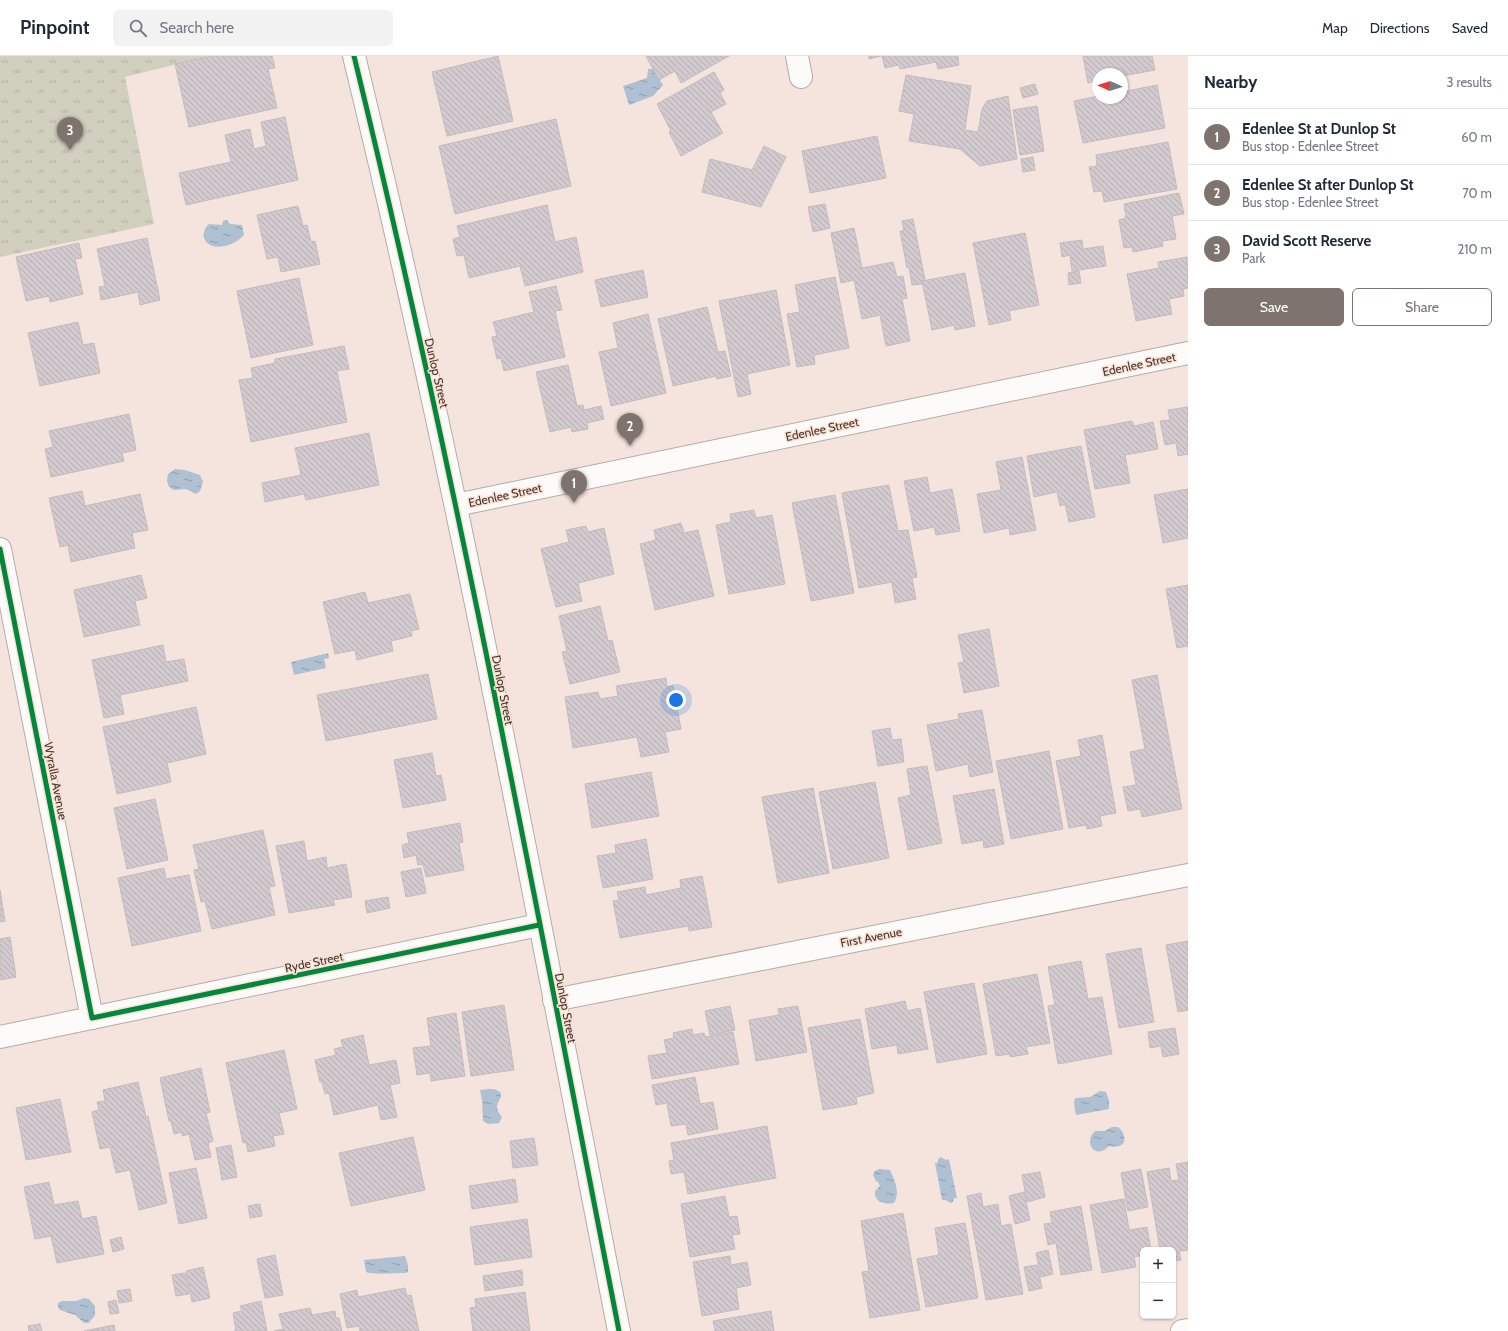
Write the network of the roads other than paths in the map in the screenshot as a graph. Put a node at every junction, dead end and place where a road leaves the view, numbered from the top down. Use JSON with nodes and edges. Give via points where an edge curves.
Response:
{"nodes":[{"id":1,"x":354,"y":56,"type":"edge"},
{"id":2,"x":797,"y":56,"type":"edge"},
{"id":3,"x":801,"y":78,"type":"dead end"},
{"id":4,"x":1188,"y":353,"type":"edge"},
{"id":5,"x":456,"y":505,"type":"junction"},
{"id":6,"x":0,"y":549,"type":"edge"},
{"id":7,"x":1188,"y":875,"type":"edge"},
{"id":8,"x":539,"y":925,"type":"junction"},
{"id":9,"x":554,"y":1000,"type":"junction"},
{"id":10,"x":92,"y":1018,"type":"junction"},
{"id":11,"x":0,"y":1037,"type":"edge"},
{"id":12,"x":1188,"y":1330,"type":"edge"},
{"id":13,"x":619,"y":1331,"type":"edge"},
{"id":14,"x":1182,"y":1331,"type":"edge"}],
"edges":[{"from":1,"to":5,"type":"street","name":"Dunlop Street"},
{"from":2,"to":3,"type":"street"},
{"from":4,"to":5,"type":"street","name":"Edenlee Street"},
{"from":5,"to":8,"type":"street","name":"Dunlop Street"},
{"from":6,"to":10,"type":"street","name":"Wyralla Avenue"},
{"from":7,"to":9,"type":"street","name":"First Avenue"},
{"from":8,"to":9,"type":"street","name":"Dunlop Street"},
{"from":8,"to":10,"type":"street","name":"Ryde Street"},
{"from":9,"to":13,"type":"street","name":"Dunlop Street"},
{"from":10,"to":11,"type":"street","name":"Ryde Street"},
{"from":12,"to":14,"type":"street"}]}
